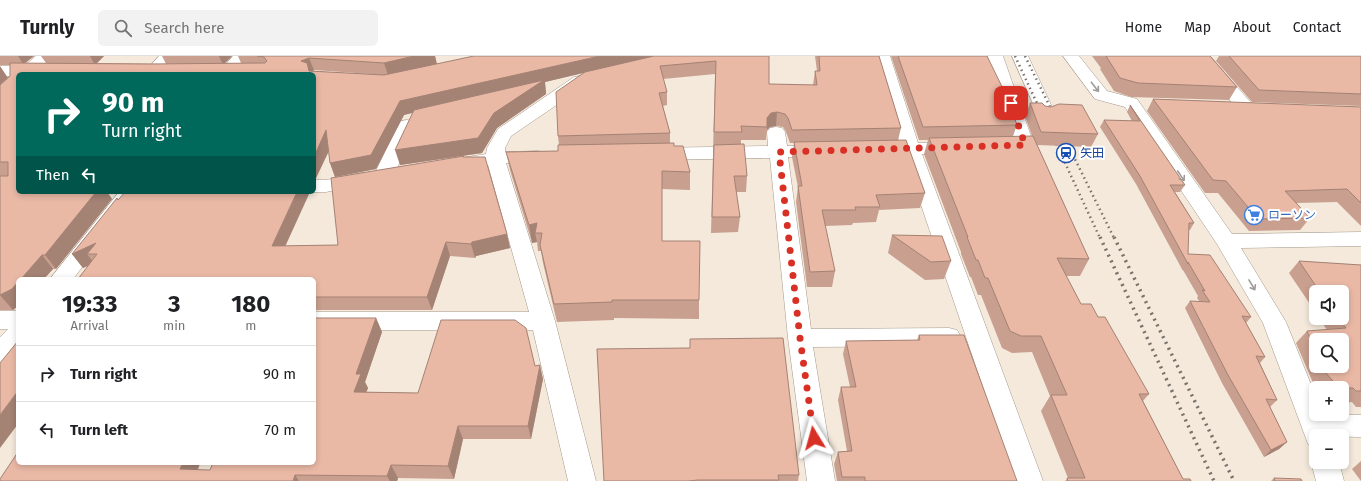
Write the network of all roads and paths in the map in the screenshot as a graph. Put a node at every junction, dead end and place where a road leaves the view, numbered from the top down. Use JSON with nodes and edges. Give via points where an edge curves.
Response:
{"nodes":[{"id":1,"x":45,"y":56,"type":"edge"},
{"id":2,"x":168,"y":56,"type":"edge"},
{"id":3,"x":242,"y":56,"type":"edge"},
{"id":4,"x":882,"y":56,"type":"edge"},
{"id":5,"x":995,"y":56,"type":"edge"},
{"id":6,"x":1020,"y":56,"type":"edge"},
{"id":7,"x":1071,"y":56,"type":"edge"},
{"id":8,"x":1201,"y":56,"type":"edge"},
{"id":9,"x":0,"y":71,"type":"edge"},
{"id":10,"x":59,"y":71,"type":"edge"},
{"id":11,"x":27,"y":72,"type":"edge"},
{"id":12,"x":53,"y":72,"type":"edge"},
{"id":13,"x":148,"y":72,"type":"edge"},
{"id":14,"x":176,"y":72,"type":"edge"},
{"id":15,"x":222,"y":72,"type":"edge"},
{"id":16,"x":16,"y":76,"type":"edge"},
{"id":17,"x":542,"y":90,"type":"edge"},
{"id":18,"x":1131,"y":103,"type":"junction"},
{"id":19,"x":1154,"y":104,"type":"edge"},
{"id":20,"x":1223,"y":107,"type":"edge"},
{"id":21,"x":1046,"y":113,"type":"edge"},
{"id":22,"x":418,"y":118,"type":"edge"},
{"id":23,"x":778,"y":142,"type":"junction"},
{"id":24,"x":911,"y":149,"type":"junction"},
{"id":25,"x":841,"y":150,"type":"edge"},
{"id":26,"x":864,"y":150,"type":"edge"},
{"id":27,"x":637,"y":155,"type":"edge"},
{"id":28,"x":558,"y":156,"type":"edge"},
{"id":29,"x":495,"y":158,"type":"junction"},
{"id":30,"x":443,"y":166,"type":"edge"},
{"id":31,"x":406,"y":171,"type":"edge"},
{"id":32,"x":384,"y":175,"type":"junction"},
{"id":33,"x":316,"y":186,"type":"edge"},
{"id":34,"x":128,"y":194,"type":"edge"},
{"id":35,"x":1361,"y":239,"type":"edge"},
{"id":36,"x":1226,"y":241,"type":"junction"},
{"id":37,"x":63,"y":277,"type":"edge"},
{"id":38,"x":0,"y":320,"type":"edge"},
{"id":39,"x":16,"y":320,"type":"edge"},
{"id":40,"x":316,"y":321,"type":"edge"},
{"id":41,"x":543,"y":321,"type":"junction"},
{"id":42,"x":16,"y":335,"type":"edge"},
{"id":43,"x":980,"y":337,"type":"junction"},
{"id":44,"x":800,"y":338,"type":"junction"},
{"id":45,"x":0,"y":354,"type":"edge"},
{"id":46,"x":1361,"y":426,"type":"edge"},
{"id":47,"x":1316,"y":429,"type":"edge"},
{"id":48,"x":1339,"y":429,"type":"edge"},
{"id":49,"x":1327,"y":469,"type":"edge"},
{"id":50,"x":582,"y":481,"type":"edge"},
{"id":51,"x":821,"y":481,"type":"edge"},
{"id":52,"x":1029,"y":481,"type":"edge"},
{"id":53,"x":1330,"y":481,"type":"edge"}],
"edges":[{"from":1,"to":11,"type":"street"},
{"from":2,"to":13,"type":"street"},
{"from":3,"to":15,"type":"street"},
{"from":4,"to":24,"type":"street"},
{"from":5,"to":24,"type":"street","via":[[1025,145]]},
{"from":6,"to":21,"type":"street"},
{"from":7,"to":18,"type":"street","one_way":true,"via":[[1101,95]]},
{"from":8,"to":20,"type":"street","via":[[1253,108]]},
{"from":9,"to":16,"type":"street"},
{"from":10,"to":12,"type":"street"},
{"from":13,"to":14,"type":"street"},
{"from":17,"to":29,"type":"street","via":[[588,79],[504,133],[496,148]]},
{"from":18,"to":19,"type":"street"},
{"from":18,"to":36,"type":"street","one_way":true},
{"from":22,"to":32,"type":"street","via":[[410,120]]},
{"from":23,"to":25,"type":"street"},
{"from":23,"to":27,"type":"street"},
{"from":23,"to":44,"type":"street"},
{"from":24,"to":26,"type":"street"},
{"from":24,"to":43,"type":"street"},
{"from":28,"to":29,"type":"street"},
{"from":29,"to":30,"type":"street"},
{"from":29,"to":41,"type":"street"},
{"from":31,"to":32,"type":"street"},
{"from":32,"to":33,"type":"street"},
{"from":34,"to":37,"type":"street"},
{"from":35,"to":36,"type":"street"},
{"from":36,"to":47,"type":"street","one_way":true,"via":[[1274,322]]},
{"from":38,"to":39,"type":"street"},
{"from":40,"to":41,"type":"street"},
{"from":41,"to":50,"type":"street"},
{"from":42,"to":45,"type":"street"},
{"from":43,"to":44,"type":"street"},
{"from":43,"to":52,"type":"street"},
{"from":44,"to":51,"type":"street"},
{"from":46,"to":48,"type":"street"},
{"from":49,"to":53,"type":"street"}]}
